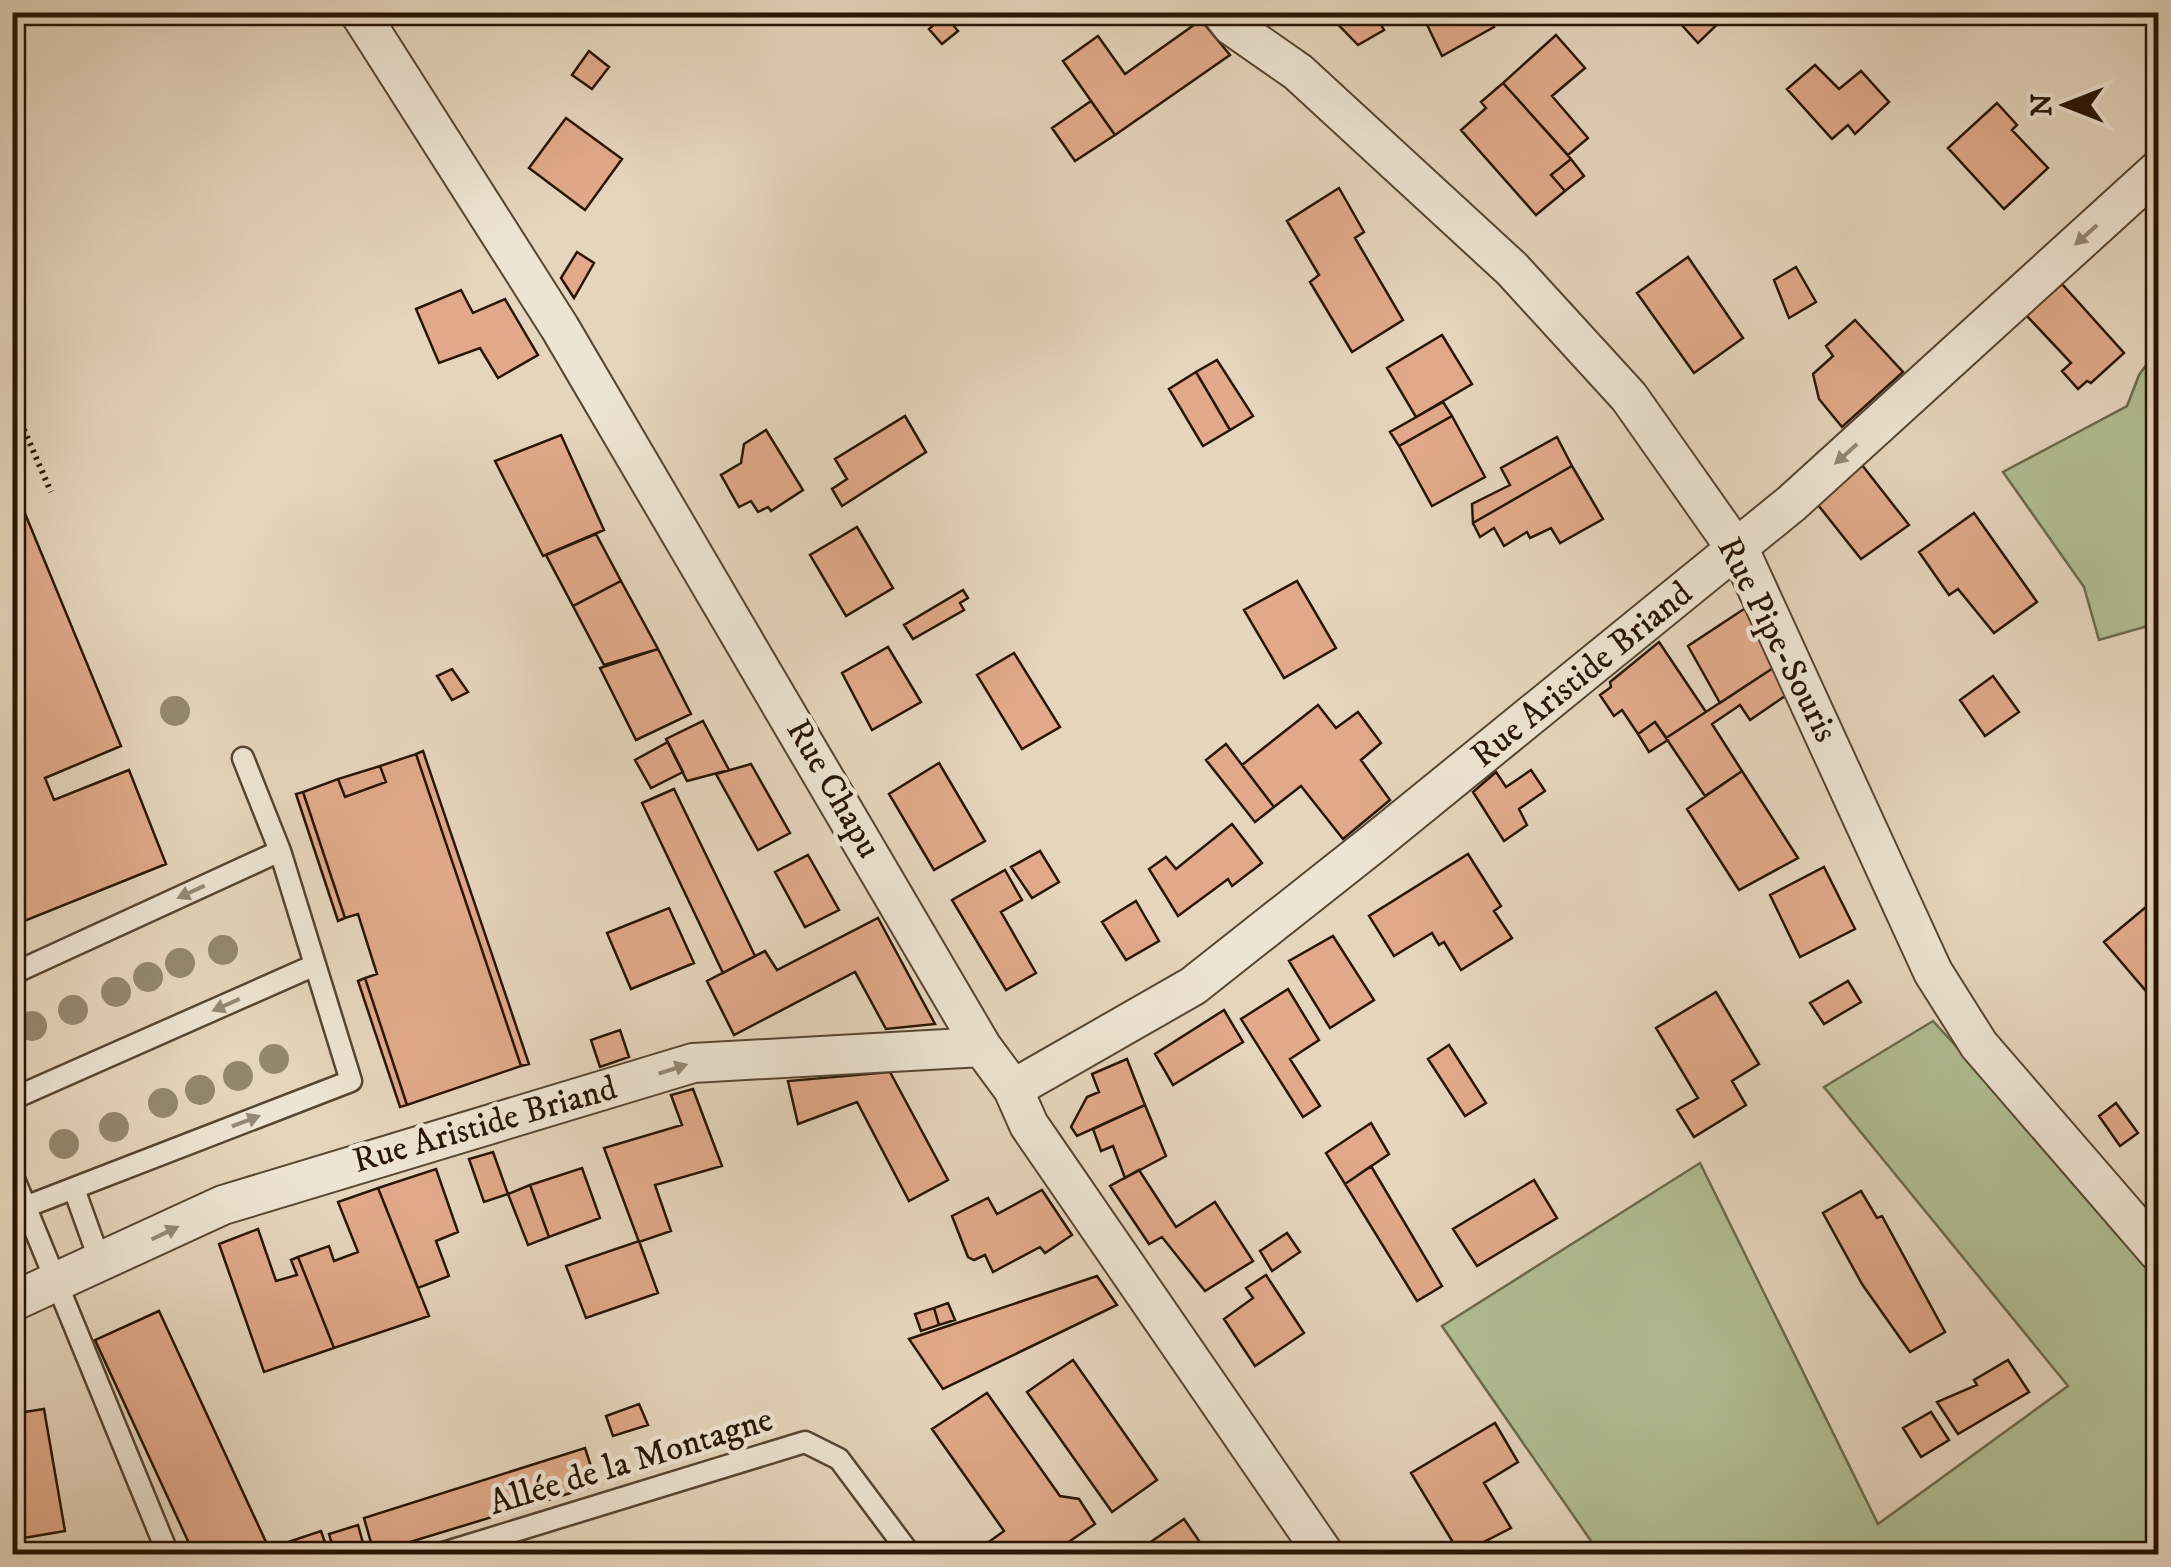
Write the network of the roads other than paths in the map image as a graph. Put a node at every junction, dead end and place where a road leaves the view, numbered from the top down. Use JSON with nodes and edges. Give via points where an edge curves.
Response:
{"nodes":[{"id":1,"x":359,"y":12,"type":"edge"},
{"id":2,"x":1221,"y":12,"type":"edge"},
{"id":3,"x":2158,"y":170,"type":"edge"},
{"id":4,"x":1736,"y":550,"type":"junction"},
{"id":5,"x":243,"y":758,"type":"dead end"},
{"id":6,"x":280,"y":852,"type":"junction"},
{"id":7,"x":315,"y":966,"type":"junction"},
{"id":8,"x":12,"y":974,"type":"edge"},
{"id":9,"x":982,"y":1046,"type":"junction"},
{"id":10,"x":1012,"y":1089,"type":"junction"},
{"id":11,"x":12,"y":1099,"type":"edge"},
{"id":12,"x":12,"y":1174,"type":"edge"},
{"id":13,"x":74,"y":1188,"type":"junction"},
{"id":14,"x":25,"y":1207,"type":"junction"},
{"id":15,"x":2158,"y":1252,"type":"edge"},
{"id":16,"x":101,"y":1264,"type":"junction"},
{"id":17,"x":54,"y":1285,"type":"junction"},
{"id":18,"x":12,"y":1302,"type":"edge"},
{"id":19,"x":168,"y":1554,"type":"edge"},
{"id":20,"x":440,"y":1554,"type":"edge"},
{"id":21,"x":910,"y":1554,"type":"edge"},
{"id":22,"x":1324,"y":1554,"type":"edge"}],
"edges":[{"from":1,"to":9,"type":"street","name":"Rue Chapu","via":[[560,328]]},
{"from":2,"to":4,"type":"street","name":"Rue Pipe-Souris","via":[[1298,72],[1512,269],[1630,397]]},
{"from":3,"to":4,"type":"street","name":"Rue Aristide Briand","one_way":true},
{"from":4,"to":10,"type":"street","name":"Rue Aristide Briand","via":[[1193,986]]},
{"from":4,"to":15,"type":"street","name":"Rue Pipe-Souris","via":[[1818,714],[1932,972],[1979,1044]]},
{"from":5,"to":6,"type":"lane"},
{"from":6,"to":7,"type":"lane"},
{"from":6,"to":8,"type":"lane","one_way":true},
{"from":7,"to":11,"type":"lane","one_way":true},
{"from":13,"to":7,"type":"lane","one_way":true,"via":[[352,1080]]},
{"from":9,"to":10,"type":"street","name":"Rue Chapu"},
{"from":16,"to":9,"type":"street","name":"Rue Aristide Briand","one_way":true,"via":[[223,1205],[693,1063]]},
{"from":10,"to":22,"type":"street","name":"Rue Chapu","via":[[1029,1125]]},
{"from":12,"to":14,"type":"lane"},
{"from":13,"to":14,"type":"lane"},
{"from":13,"to":16,"type":"lane"},
{"from":14,"to":17,"type":"lane"},
{"from":16,"to":17,"type":"street","name":"Rue Aristide Briand"},
{"from":17,"to":18,"type":"street","name":"Rue Aristide Briand"},
{"from":17,"to":19,"type":"lane"},
{"from":20,"to":21,"type":"lane","name":"Allée de la Montagne","via":[[805,1442],[839,1459]]}]}
